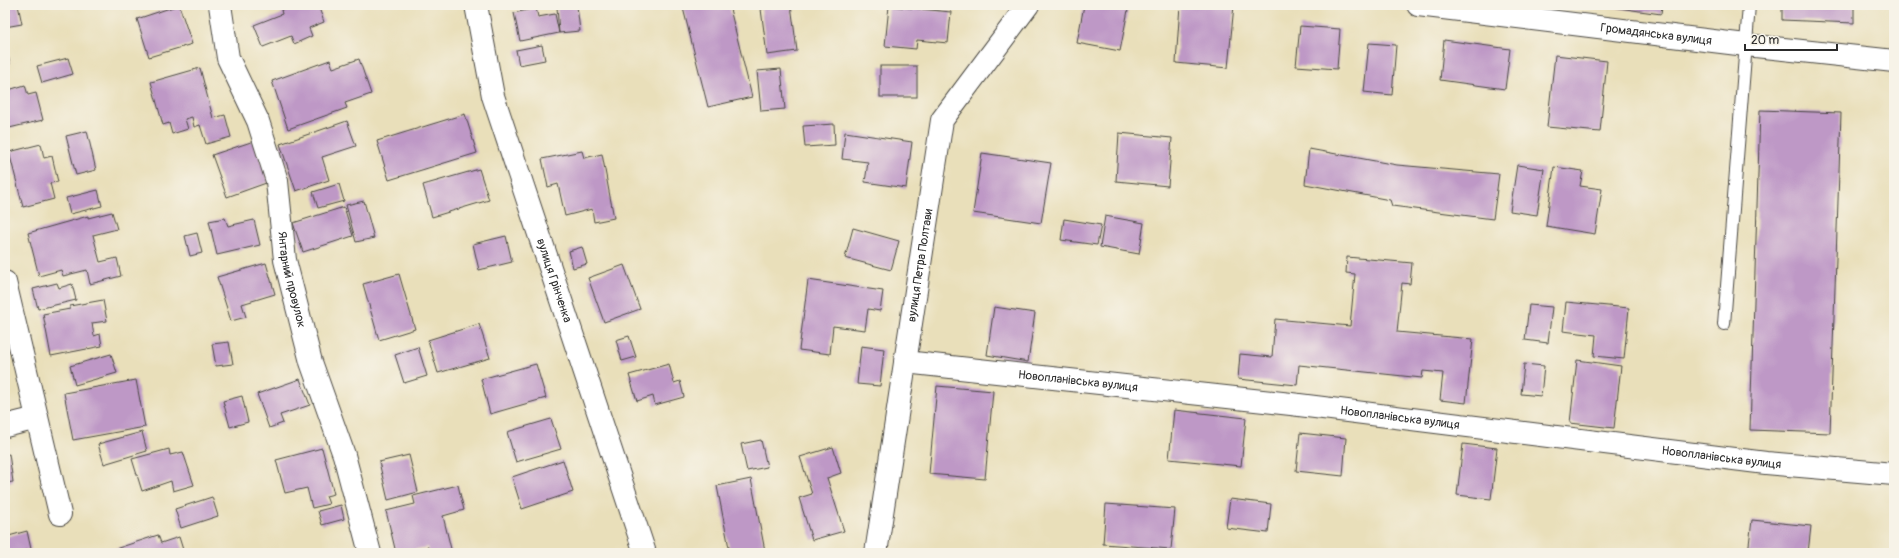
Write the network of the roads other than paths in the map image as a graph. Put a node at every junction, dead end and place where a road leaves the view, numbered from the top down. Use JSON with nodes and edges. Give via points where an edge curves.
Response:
{"nodes":[{"id":1,"x":220,"y":5,"type":"edge"},
{"id":2,"x":476,"y":5,"type":"edge"},
{"id":3,"x":1028,"y":5,"type":"edge"},
{"id":4,"x":1418,"y":5,"type":"edge"},
{"id":5,"x":1749,"y":5,"type":"edge"},
{"id":6,"x":1746,"y":45,"type":"junction"},
{"id":7,"x":1894,"y":61,"type":"edge"},
{"id":8,"x":5,"y":282,"type":"edge"},
{"id":9,"x":1724,"y":324,"type":"dead end"},
{"id":10,"x":905,"y":362,"type":"junction"},
{"id":11,"x":37,"y":418,"type":"junction"},
{"id":12,"x":5,"y":426,"type":"edge"},
{"id":13,"x":1894,"y":474,"type":"edge"},
{"id":14,"x":60,"y":514,"type":"dead end"},
{"id":15,"x":370,"y":553,"type":"edge"},
{"id":16,"x":645,"y":553,"type":"edge"},
{"id":17,"x":876,"y":553,"type":"edge"}],
"edges":[{"from":1,"to":15,"type":"street","name":"Янтарний провулок","via":[[228,58],[258,121],[277,181],[285,260],[311,362],[344,455]]},
{"from":2,"to":16,"type":"street","name":"вулиця Грінченка","via":[[493,96]]},
{"from":3,"to":10,"type":"street","name":"вулиця Петра Полтави","via":[[942,120]]},
{"from":4,"to":6,"type":"street","name":"Громадянська вулиця"},
{"from":5,"to":6,"type":"lane"},
{"from":6,"to":7,"type":"street","name":"Громадянська вулиця"},
{"from":6,"to":9,"type":"lane"},
{"from":8,"to":11,"type":"street"},
{"from":10,"to":13,"type":"street","name":"Новопланівська вулиця","via":[[1291,404],[1766,463]]},
{"from":10,"to":17,"type":"street","name":"вулиця Петра Полтави"},
{"from":11,"to":12,"type":"street"},
{"from":11,"to":14,"type":"street"}]}
